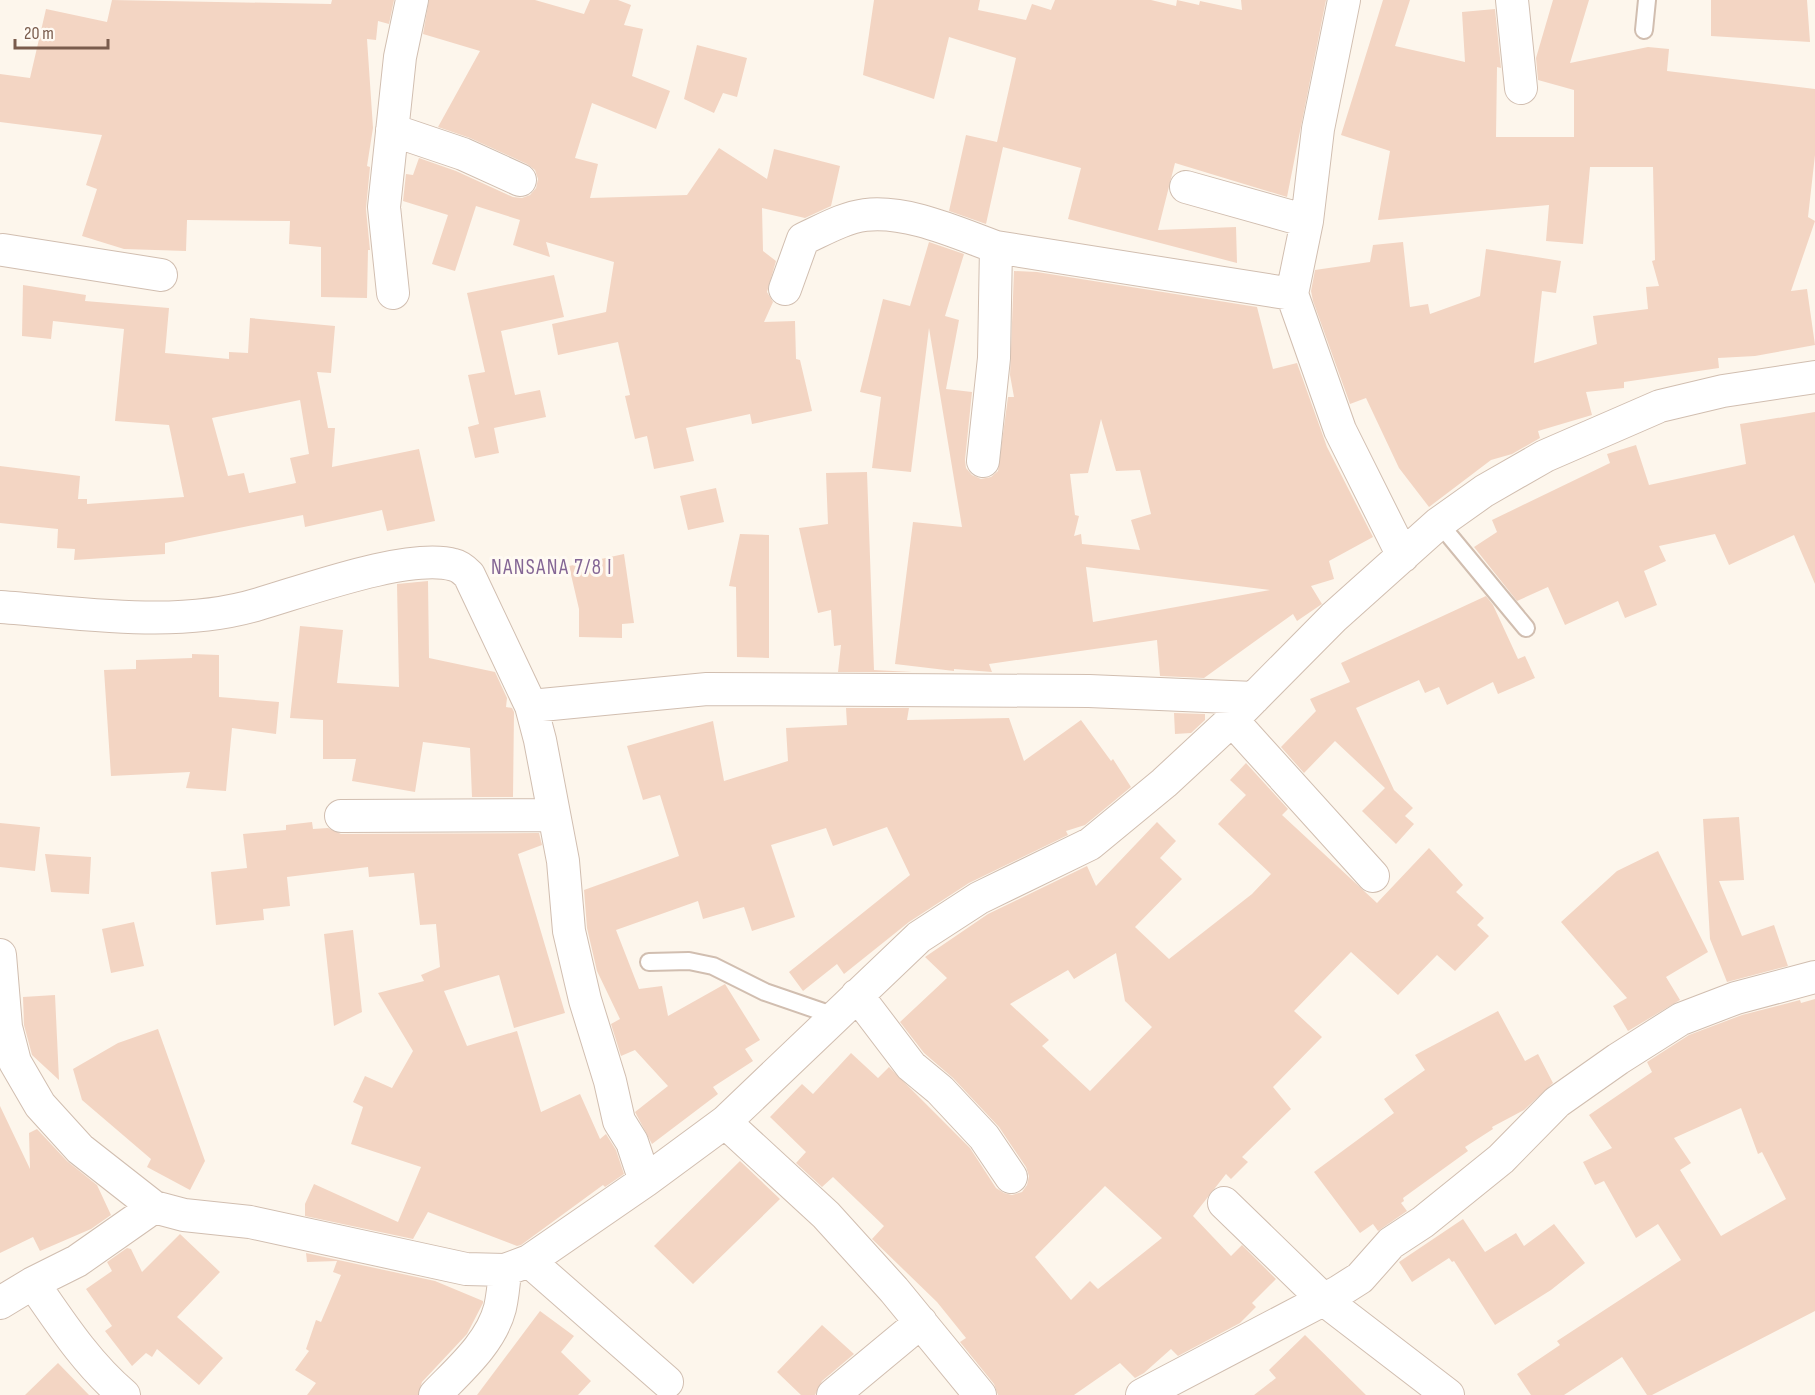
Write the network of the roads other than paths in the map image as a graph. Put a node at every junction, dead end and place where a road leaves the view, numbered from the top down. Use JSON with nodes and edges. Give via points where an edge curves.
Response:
{"nodes":[{"id":1,"x":412,"y":0,"type":"edge"},
{"id":2,"x":1344,"y":0,"type":"edge"},
{"id":3,"x":1512,"y":0,"type":"edge"},
{"id":4,"x":1647,"y":0,"type":"edge"},
{"id":5,"x":1644,"y":30,"type":"dead end"},
{"id":6,"x":1521,"y":88,"type":"dead end"},
{"id":7,"x":392,"y":130,"type":"junction"},
{"id":8,"x":520,"y":180,"type":"dead end"},
{"id":9,"x":1186,"y":187,"type":"dead end"},
{"id":10,"x":1307,"y":221,"type":"junction"},
{"id":11,"x":996,"y":247,"type":"junction"},
{"id":12,"x":1,"y":252,"type":"edge"},
{"id":13,"x":161,"y":275,"type":"dead end"},
{"id":14,"x":785,"y":289,"type":"dead end"},
{"id":15,"x":393,"y":293,"type":"dead end"},
{"id":16,"x":1292,"y":294,"type":"junction"},
{"id":17,"x":1815,"y":378,"type":"edge"},
{"id":18,"x":983,"y":461,"type":"dead end"},
{"id":19,"x":1439,"y":523,"type":"junction"},
{"id":20,"x":1403,"y":555,"type":"junction"},
{"id":21,"x":0,"y":607,"type":"edge"},
{"id":22,"x":1526,"y":628,"type":"dead end"},
{"id":23,"x":1254,"y":698,"type":"junction"},
{"id":24,"x":531,"y":706,"type":"junction"},
{"id":25,"x":1232,"y":720,"type":"junction"},
{"id":26,"x":552,"y":815,"type":"junction"},
{"id":27,"x":341,"y":816,"type":"dead end"},
{"id":28,"x":1373,"y":876,"type":"dead end"},
{"id":29,"x":0,"y":955,"type":"edge"},
{"id":30,"x":649,"y":962,"type":"dead end"},
{"id":31,"x":1815,"y":977,"type":"edge"},
{"id":32,"x":846,"y":1006,"type":"junction"},
{"id":33,"x":725,"y":1122,"type":"junction"},
{"id":34,"x":1011,"y":1177,"type":"dead end"},
{"id":35,"x":645,"y":1181,"type":"junction"},
{"id":36,"x":1224,"y":1203,"type":"dead end"},
{"id":37,"x":154,"y":1207,"type":"junction"},
{"id":38,"x":517,"y":1265,"type":"junction"},
{"id":39,"x":33,"y":1283,"type":"junction"},
{"id":40,"x":1323,"y":1299,"type":"junction"},
{"id":41,"x":0,"y":1303,"type":"edge"},
{"id":42,"x":921,"y":1322,"type":"junction"},
{"id":43,"x":667,"y":1382,"type":"dead end"},
{"id":44,"x":110,"y":1391,"type":"edge"},
{"id":45,"x":435,"y":1395,"type":"edge"},
{"id":46,"x":833,"y":1395,"type":"edge"},
{"id":47,"x":980,"y":1395,"type":"edge"},
{"id":48,"x":1142,"y":1395,"type":"edge"},
{"id":49,"x":1448,"y":1395,"type":"edge"}],
"edges":[{"from":1,"to":7,"type":"street","via":[[400,57]]},
{"from":2,"to":10,"type":"street","via":[[1318,129]]},
{"from":3,"to":6,"type":"street"},
{"from":4,"to":5,"type":"lane"},
{"from":7,"to":8,"type":"street","via":[[464,154]]},
{"from":7,"to":15,"type":"street","via":[[384,207]]},
{"from":9,"to":10,"type":"street"},
{"from":10,"to":16,"type":"street"},
{"from":11,"to":14,"type":"street","via":[[910,220],[866,215],[803,238]]},
{"from":11,"to":16,"type":"street"},
{"from":11,"to":18,"type":"street","via":[[994,358]]},
{"from":12,"to":13,"type":"street"},
{"from":16,"to":20,"type":"street","via":[[1340,430]]},
{"from":17,"to":19,"type":"street","via":[[1723,391],[1660,406],[1545,456]]},
{"from":19,"to":20,"type":"street"},
{"from":19,"to":22,"type":"lane"},
{"from":20,"to":23,"type":"street","via":[[1334,617]]},
{"from":21,"to":24,"type":"street","via":[[179,616],[254,606],[414,564],[454,565],[469,575],[476,587]]},
{"from":23,"to":24,"type":"street","via":[[1089,691],[718,688]]},
{"from":23,"to":25,"type":"street"},
{"from":24,"to":26,"type":"street"},
{"from":25,"to":28,"type":"street"},
{"from":25,"to":32,"type":"street","via":[[1090,844],[946,918]]},
{"from":26,"to":27,"type":"street"},
{"from":26,"to":35,"type":"street","via":[[563,861],[569,931],[585,1000],[619,1121],[636,1152]]},
{"from":29,"to":37,"type":"street","via":[[6,1027],[15,1062],[40,1105],[80,1149]]},
{"from":30,"to":32,"type":"lane","via":[[689,961],[713,966],[765,992]]},
{"from":31,"to":40,"type":"street","via":[[1736,998],[1680,1019],[1618,1059],[1557,1102],[1501,1159],[1391,1243],[1360,1278]]},
{"from":32,"to":33,"type":"street"},
{"from":32,"to":34,"type":"street","via":[[940,1090],[984,1137]]},
{"from":33,"to":35,"type":"street"},
{"from":33,"to":42,"type":"street","via":[[826,1215]]},
{"from":35,"to":38,"type":"street"},
{"from":36,"to":40,"type":"street"},
{"from":37,"to":38,"type":"street","via":[[184,1215],[250,1222],[466,1269]]},
{"from":37,"to":39,"type":"street","via":[[77,1261]]},
{"from":38,"to":43,"type":"street"},
{"from":38,"to":45,"type":"street","via":[[486,1335],[473,1355]]},
{"from":39,"to":41,"type":"street"},
{"from":39,"to":44,"type":"street"},
{"from":40,"to":48,"type":"street"},
{"from":40,"to":49,"type":"street"},
{"from":42,"to":46,"type":"street"},
{"from":42,"to":47,"type":"street"}]}
